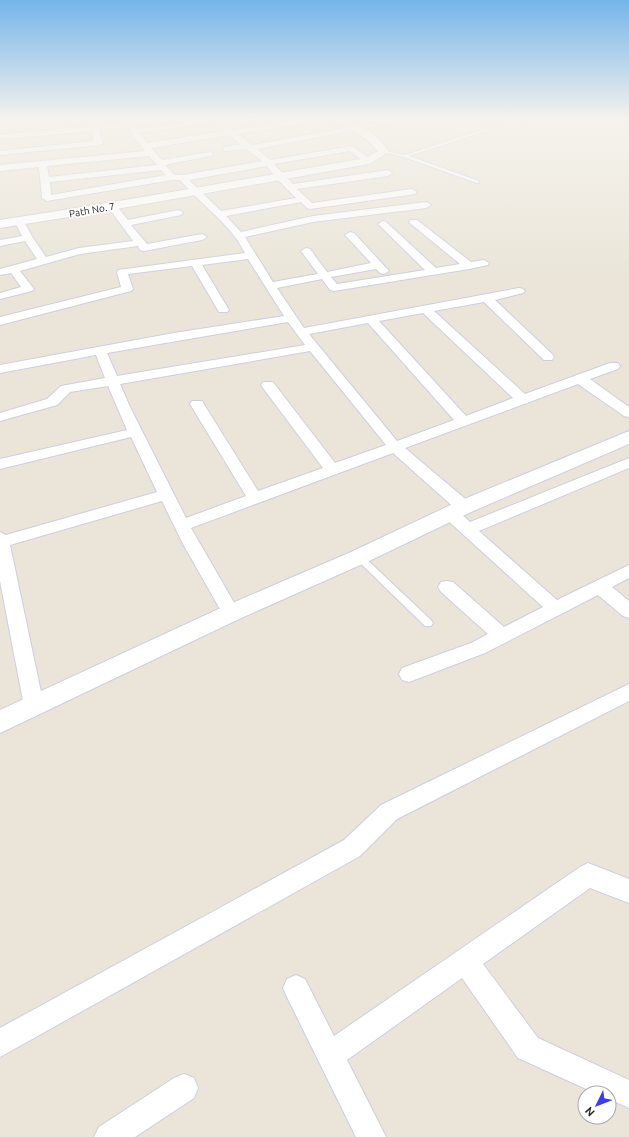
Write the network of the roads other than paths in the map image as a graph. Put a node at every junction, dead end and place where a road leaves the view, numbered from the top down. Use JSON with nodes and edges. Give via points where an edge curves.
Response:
{"nodes":[{"id":1,"x":45,"y":172,"type":"edge"},
{"id":2,"x":107,"y":172,"type":"edge"},
{"id":3,"x":168,"y":172,"type":"edge"},
{"id":4,"x":216,"y":172,"type":"edge"},
{"id":5,"x":276,"y":172,"type":"edge"},
{"id":6,"x":306,"y":172,"type":"edge"},
{"id":7,"x":386,"y":172,"type":"edge"},
{"id":8,"x":449,"y":172,"type":"edge"},
{"id":9,"x":172,"y":177,"type":"junction"},
{"id":10,"x":280,"y":177,"type":"junction"},
{"id":11,"x":182,"y":178,"type":"junction"},
{"id":12,"x":394,"y":178,"type":"junction"},
{"id":13,"x":46,"y":180,"type":"junction"},
{"id":14,"x":477,"y":182,"type":"dead end"},
{"id":15,"x":292,"y":187,"type":"junction"},
{"id":16,"x":194,"y":191,"type":"junction"},
{"id":17,"x":412,"y":192,"type":"junction"},
{"id":18,"x":304,"y":199,"type":"junction"},
{"id":19,"x":113,"y":207,"type":"junction"},
{"id":20,"x":178,"y":213,"type":"dead end"},
{"id":21,"x":219,"y":214,"type":"junction"},
{"id":22,"x":20,"y":222,"type":"junction"},
{"id":23,"x":414,"y":222,"type":"dead end"},
{"id":24,"x":125,"y":223,"type":"junction"},
{"id":25,"x":0,"y":224,"type":"edge"},
{"id":26,"x":383,"y":224,"type":"dead end"},
{"id":27,"x":182,"y":231,"type":"dead end"},
{"id":28,"x":239,"y":234,"type":"junction"},
{"id":29,"x":350,"y":235,"type":"dead end"},
{"id":30,"x":202,"y":237,"type":"dead end"},
{"id":31,"x":28,"y":238,"type":"junction"},
{"id":32,"x":190,"y":240,"type":"junction"},
{"id":33,"x":0,"y":243,"type":"edge"},
{"id":34,"x":141,"y":243,"type":"junction"},
{"id":35,"x":306,"y":251,"type":"dead end"},
{"id":36,"x":251,"y":256,"type":"junction"},
{"id":37,"x":43,"y":260,"type":"junction"},
{"id":38,"x":196,"y":263,"type":"junction"},
{"id":39,"x":484,"y":263,"type":"dead end"},
{"id":40,"x":378,"y":265,"type":"junction"},
{"id":41,"x":469,"y":266,"type":"junction"},
{"id":42,"x":14,"y":269,"type":"junction"},
{"id":43,"x":433,"y":271,"type":"junction"},
{"id":44,"x":0,"y":272,"type":"edge"},
{"id":45,"x":325,"y":275,"type":"junction"},
{"id":46,"x":391,"y":278,"type":"junction"},
{"id":47,"x":270,"y":286,"type":"junction"},
{"id":48,"x":519,"y":291,"type":"dead end"},
{"id":49,"x":0,"y":296,"type":"edge"},
{"id":50,"x":486,"y":298,"type":"junction"},
{"id":51,"x":425,"y":309,"type":"junction"},
{"id":52,"x":223,"y":310,"type":"dead end"},
{"id":53,"x":292,"y":318,"type":"junction"},
{"id":54,"x":371,"y":319,"type":"junction"},
{"id":55,"x":0,"y":321,"type":"edge"},
{"id":56,"x":301,"y":332,"type":"junction"},
{"id":57,"x":313,"y":347,"type":"junction"},
{"id":58,"x":100,"y":350,"type":"junction"},
{"id":59,"x":548,"y":357,"type":"dead end"},
{"id":60,"x":614,"y":366,"type":"dead end"},
{"id":61,"x":0,"y":369,"type":"edge"},
{"id":62,"x":579,"y":378,"type":"junction"},
{"id":63,"x":112,"y":382,"type":"junction"},
{"id":64,"x":268,"y":384,"type":"dead end"},
{"id":65,"x":522,"y":400,"type":"junction"},
{"id":66,"x":197,"y":404,"type":"dead end"},
{"id":67,"x":629,"y":414,"type":"edge"},
{"id":68,"x":0,"y":417,"type":"edge"},
{"id":69,"x":464,"y":422,"type":"junction"},
{"id":70,"x":135,"y":432,"type":"junction"},
{"id":71,"x":629,"y":437,"type":"edge"},
{"id":72,"x":395,"y":447,"type":"junction"},
{"id":73,"x":0,"y":464,"type":"edge"},
{"id":74,"x":629,"y":464,"type":"edge"},
{"id":75,"x":332,"y":470,"type":"junction"},
{"id":76,"x":167,"y":494,"type":"junction"},
{"id":77,"x":255,"y":498,"type":"junction"},
{"id":78,"x":458,"y":510,"type":"junction"},
{"id":79,"x":182,"y":525,"type":"junction"},
{"id":80,"x":468,"y":529,"type":"junction"},
{"id":81,"x":0,"y":540,"type":"edge"},
{"id":82,"x":359,"y":557,"type":"junction"},
{"id":83,"x":629,"y":570,"type":"edge"},
{"id":84,"x":599,"y":586,"type":"junction"},
{"id":85,"x":447,"y":587,"type":"dead end"},
{"id":86,"x":555,"y":608,"type":"junction"},
{"id":87,"x":629,"y":611,"type":"edge"},
{"id":88,"x":231,"y":613,"type":"junction"},
{"id":89,"x":428,"y":623,"type":"dead end"},
{"id":90,"x":502,"y":636,"type":"junction"},
{"id":91,"x":409,"y":674,"type":"dead end"},
{"id":92,"x":629,"y":692,"type":"edge"},
{"id":93,"x":34,"y":706,"type":"junction"},
{"id":94,"x":0,"y":722,"type":"edge"},
{"id":95,"x":629,"y":891,"type":"edge"},
{"id":96,"x":465,"y":961,"type":"junction"},
{"id":97,"x":296,"y":988,"type":"dead end"},
{"id":98,"x":0,"y":1043,"type":"edge"},
{"id":99,"x":330,"y":1055,"type":"junction"},
{"id":100,"x":184,"y":1088,"type":"dead end"},
{"id":101,"x":629,"y":1094,"type":"edge"},
{"id":102,"x":109,"y":1137,"type":"edge"},
{"id":103,"x":371,"y":1137,"type":"edge"}],
"edges":[{"from":1,"to":13,"type":"street"},
{"from":2,"to":13,"type":"street"},
{"from":3,"to":9,"type":"street"},
{"from":4,"to":11,"type":"street"},
{"from":5,"to":10,"type":"street"},
{"from":6,"to":10,"type":"street","name":"Path No. 7"},
{"from":7,"to":12,"type":"street"},
{"from":8,"to":14,"type":"lane"},
{"from":9,"to":11,"type":"street"},
{"from":9,"to":13,"type":"street","via":[[48,198]]},
{"from":10,"to":15,"type":"street"},
{"from":10,"to":16,"type":"street","name":"Path No. 7"},
{"from":11,"to":16,"type":"street"},
{"from":12,"to":15,"type":"street"},
{"from":12,"to":17,"type":"street"},
{"from":15,"to":18,"type":"street"},
{"from":16,"to":19,"type":"street","name":"Path No. 7"},
{"from":16,"to":21,"type":"street"},
{"from":17,"to":18,"type":"street","via":[[310,206]]},
{"from":17,"to":28,"type":"street","via":[[426,204],[314,219]]},
{"from":18,"to":21,"type":"street"},
{"from":19,"to":22,"type":"street","name":"Path No. 7"},
{"from":19,"to":24,"type":"street"},
{"from":20,"to":24,"type":"street"},
{"from":21,"to":28,"type":"street"},
{"from":22,"to":25,"type":"street","name":"Path No. 7"},
{"from":22,"to":31,"type":"street"},
{"from":23,"to":41,"type":"street"},
{"from":24,"to":34,"type":"street"},
{"from":26,"to":43,"type":"street"},
{"from":27,"to":32,"type":"street"},
{"from":28,"to":36,"type":"street"},
{"from":29,"to":40,"type":"street"},
{"from":30,"to":32,"type":"street"},
{"from":31,"to":33,"type":"street"},
{"from":31,"to":37,"type":"street"},
{"from":32,"to":34,"type":"street","via":[[144,248]]},
{"from":34,"to":37,"type":"street","via":[[79,251]]},
{"from":35,"to":45,"type":"street"},
{"from":36,"to":38,"type":"street"},
{"from":36,"to":47,"type":"street"},
{"from":37,"to":42,"type":"street"},
{"from":38,"to":52,"type":"street"},
{"from":38,"to":55,"type":"street","via":[[122,272],[127,289]]},
{"from":39,"to":41,"type":"street"},
{"from":40,"to":45,"type":"street"},
{"from":40,"to":46,"type":"street"},
{"from":41,"to":43,"type":"street"},
{"from":42,"to":44,"type":"street"},
{"from":42,"to":49,"type":"street","via":[[28,289]]},
{"from":43,"to":46,"type":"street"},
{"from":45,"to":46,"type":"street","via":[[334,288]]},
{"from":45,"to":47,"type":"street"},
{"from":47,"to":53,"type":"street"},
{"from":48,"to":50,"type":"street"},
{"from":50,"to":51,"type":"street"},
{"from":50,"to":59,"type":"street"},
{"from":51,"to":54,"type":"street"},
{"from":51,"to":65,"type":"street"},
{"from":53,"to":56,"type":"street"},
{"from":53,"to":58,"type":"street"},
{"from":54,"to":56,"type":"street"},
{"from":54,"to":69,"type":"street"},
{"from":56,"to":57,"type":"street"},
{"from":57,"to":63,"type":"street"},
{"from":57,"to":72,"type":"street"},
{"from":58,"to":61,"type":"street"},
{"from":58,"to":63,"type":"street"},
{"from":60,"to":62,"type":"street"},
{"from":62,"to":65,"type":"street"},
{"from":62,"to":67,"type":"street"},
{"from":63,"to":68,"type":"street","via":[[66,389],[52,402]]},
{"from":63,"to":70,"type":"street"},
{"from":64,"to":75,"type":"street"},
{"from":65,"to":69,"type":"street"},
{"from":66,"to":77,"type":"street"},
{"from":69,"to":72,"type":"street"},
{"from":70,"to":73,"type":"street"},
{"from":70,"to":76,"type":"street"},
{"from":71,"to":78,"type":"street"},
{"from":72,"to":75,"type":"street"},
{"from":72,"to":78,"type":"street"},
{"from":74,"to":80,"type":"street"},
{"from":75,"to":77,"type":"street"},
{"from":76,"to":79,"type":"street"},
{"from":76,"to":81,"type":"street"},
{"from":77,"to":79,"type":"street"},
{"from":78,"to":80,"type":"street"},
{"from":78,"to":82,"type":"street"},
{"from":79,"to":88,"type":"street"},
{"from":80,"to":86,"type":"street"},
{"from":81,"to":93,"type":"street"},
{"from":82,"to":88,"type":"street"},
{"from":82,"to":89,"type":"lane"},
{"from":83,"to":84,"type":"street"},
{"from":84,"to":86,"type":"street"},
{"from":84,"to":87,"type":"street"},
{"from":85,"to":90,"type":"street"},
{"from":86,"to":90,"type":"street"},
{"from":88,"to":93,"type":"street"},
{"from":90,"to":91,"type":"street","via":[[478,648]]},
{"from":92,"to":98,"type":"street","via":[[389,812],[352,848]]},
{"from":93,"to":94,"type":"street"},
{"from":95,"to":96,"type":"street","via":[[588,875]]},
{"from":96,"to":99,"type":"street"},
{"from":96,"to":101,"type":"street","via":[[528,1048]]},
{"from":97,"to":99,"type":"street"},
{"from":99,"to":103,"type":"street"},
{"from":100,"to":102,"type":"street"}]}
